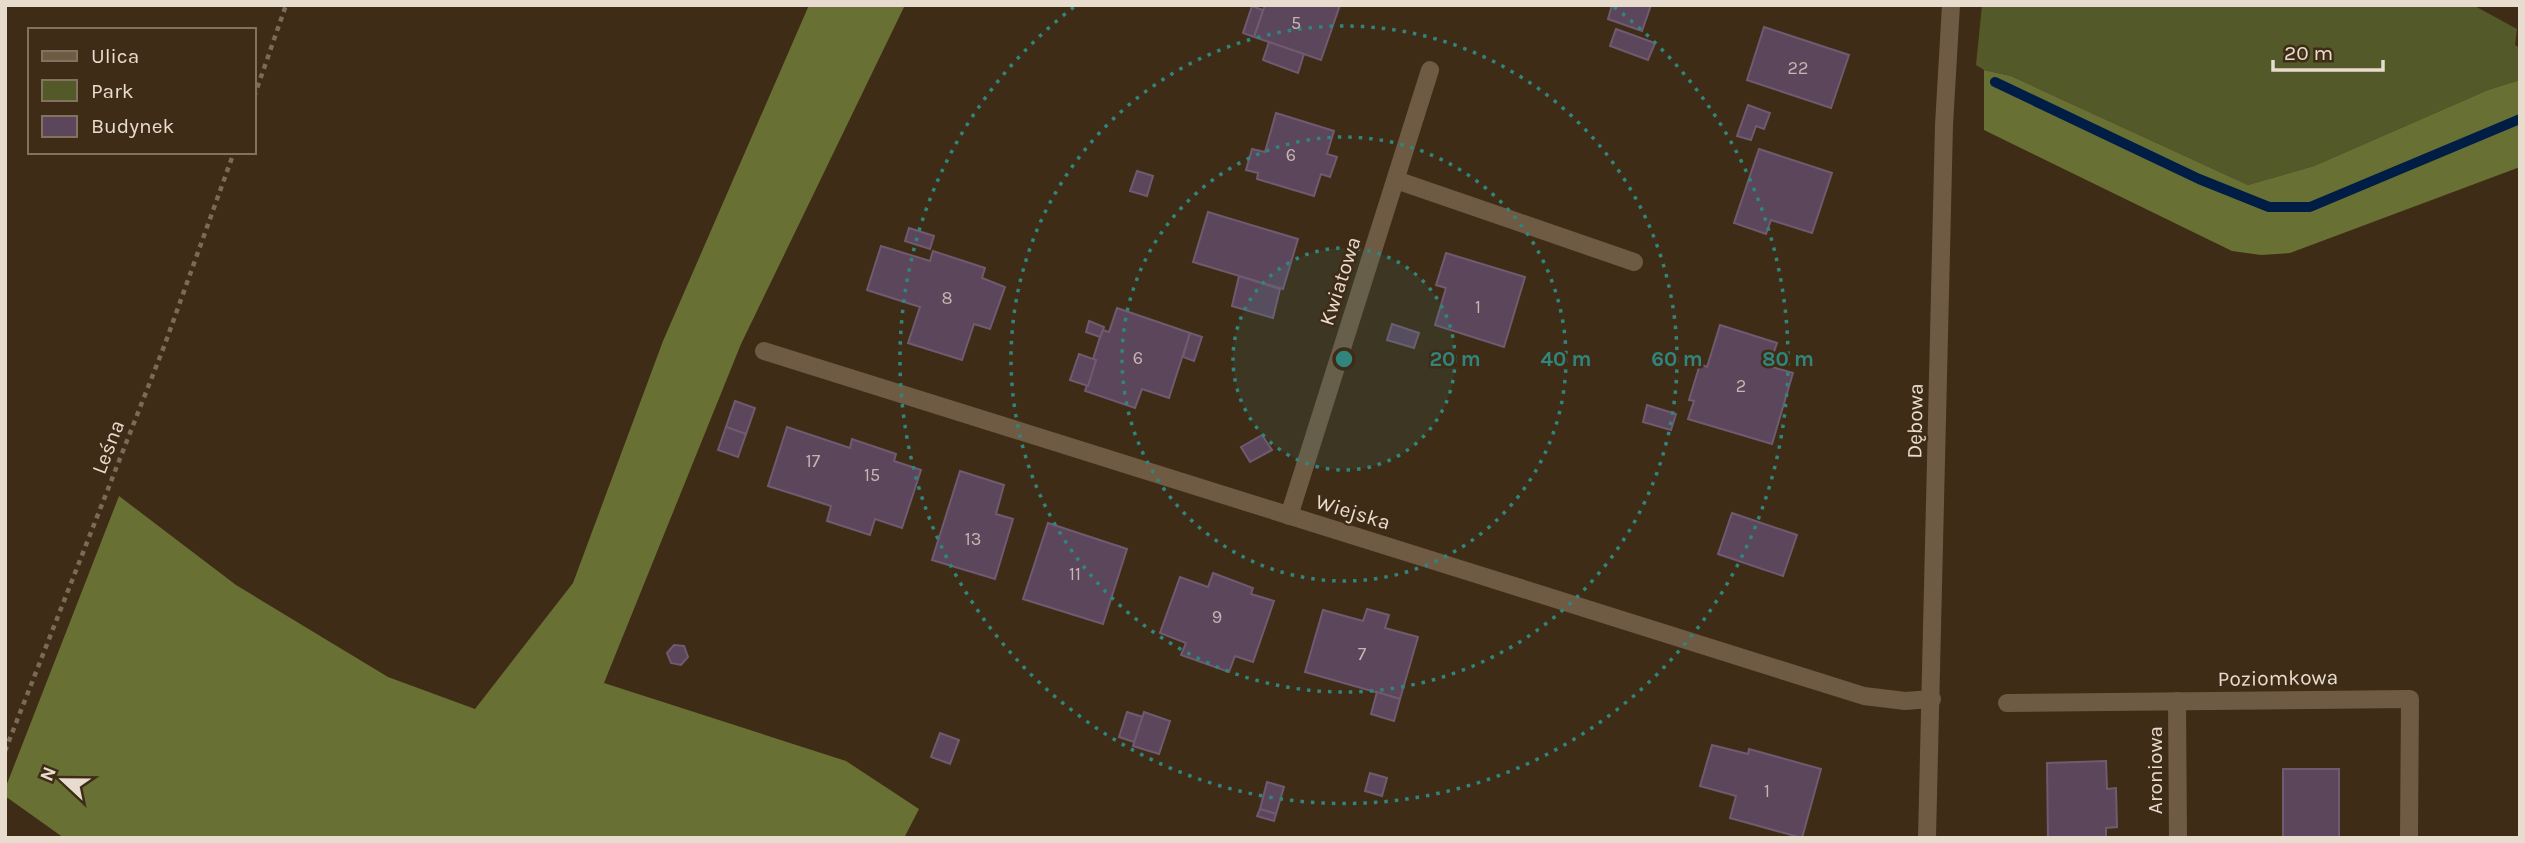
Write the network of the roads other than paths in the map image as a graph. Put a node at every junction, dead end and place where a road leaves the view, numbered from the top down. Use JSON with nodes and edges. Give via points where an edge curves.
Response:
{"nodes":[{"id":1,"x":1951,"y":5,"type":"edge"},
{"id":2,"x":1430,"y":70,"type":"dead end"},
{"id":3,"x":1396,"y":180,"type":"junction"},
{"id":4,"x":1634,"y":262,"type":"dead end"},
{"id":5,"x":764,"y":351,"type":"dead end"},
{"id":6,"x":1289,"y":516,"type":"junction"},
{"id":7,"x":1932,"y":699,"type":"junction"},
{"id":8,"x":2178,"y":702,"type":"junction"},
{"id":9,"x":2007,"y":703,"type":"dead end"},
{"id":10,"x":1927,"y":838,"type":"edge"},
{"id":11,"x":2178,"y":838,"type":"edge"},
{"id":12,"x":2409,"y":838,"type":"edge"}],
"edges":[{"from":1,"to":7,"type":"street","name":"Dębowa","via":[[1944,125]]},
{"from":2,"to":3,"type":"street","name":"Kwiatowa"},
{"from":3,"to":4,"type":"street"},
{"from":3,"to":6,"type":"street","name":"Kwiatowa"},
{"from":5,"to":6,"type":"street","name":"Wiejska"},
{"from":6,"to":7,"type":"street","name":"Wiejska","via":[[1864,696]]},
{"from":7,"to":10,"type":"street","name":"Dębowa"},
{"from":8,"to":9,"type":"street","name":"Poziomkowa"},
{"from":8,"to":11,"type":"street","name":"Aroniowa"},
{"from":8,"to":12,"type":"street","name":"Poziomkowa","via":[[2410,699]]}]}
